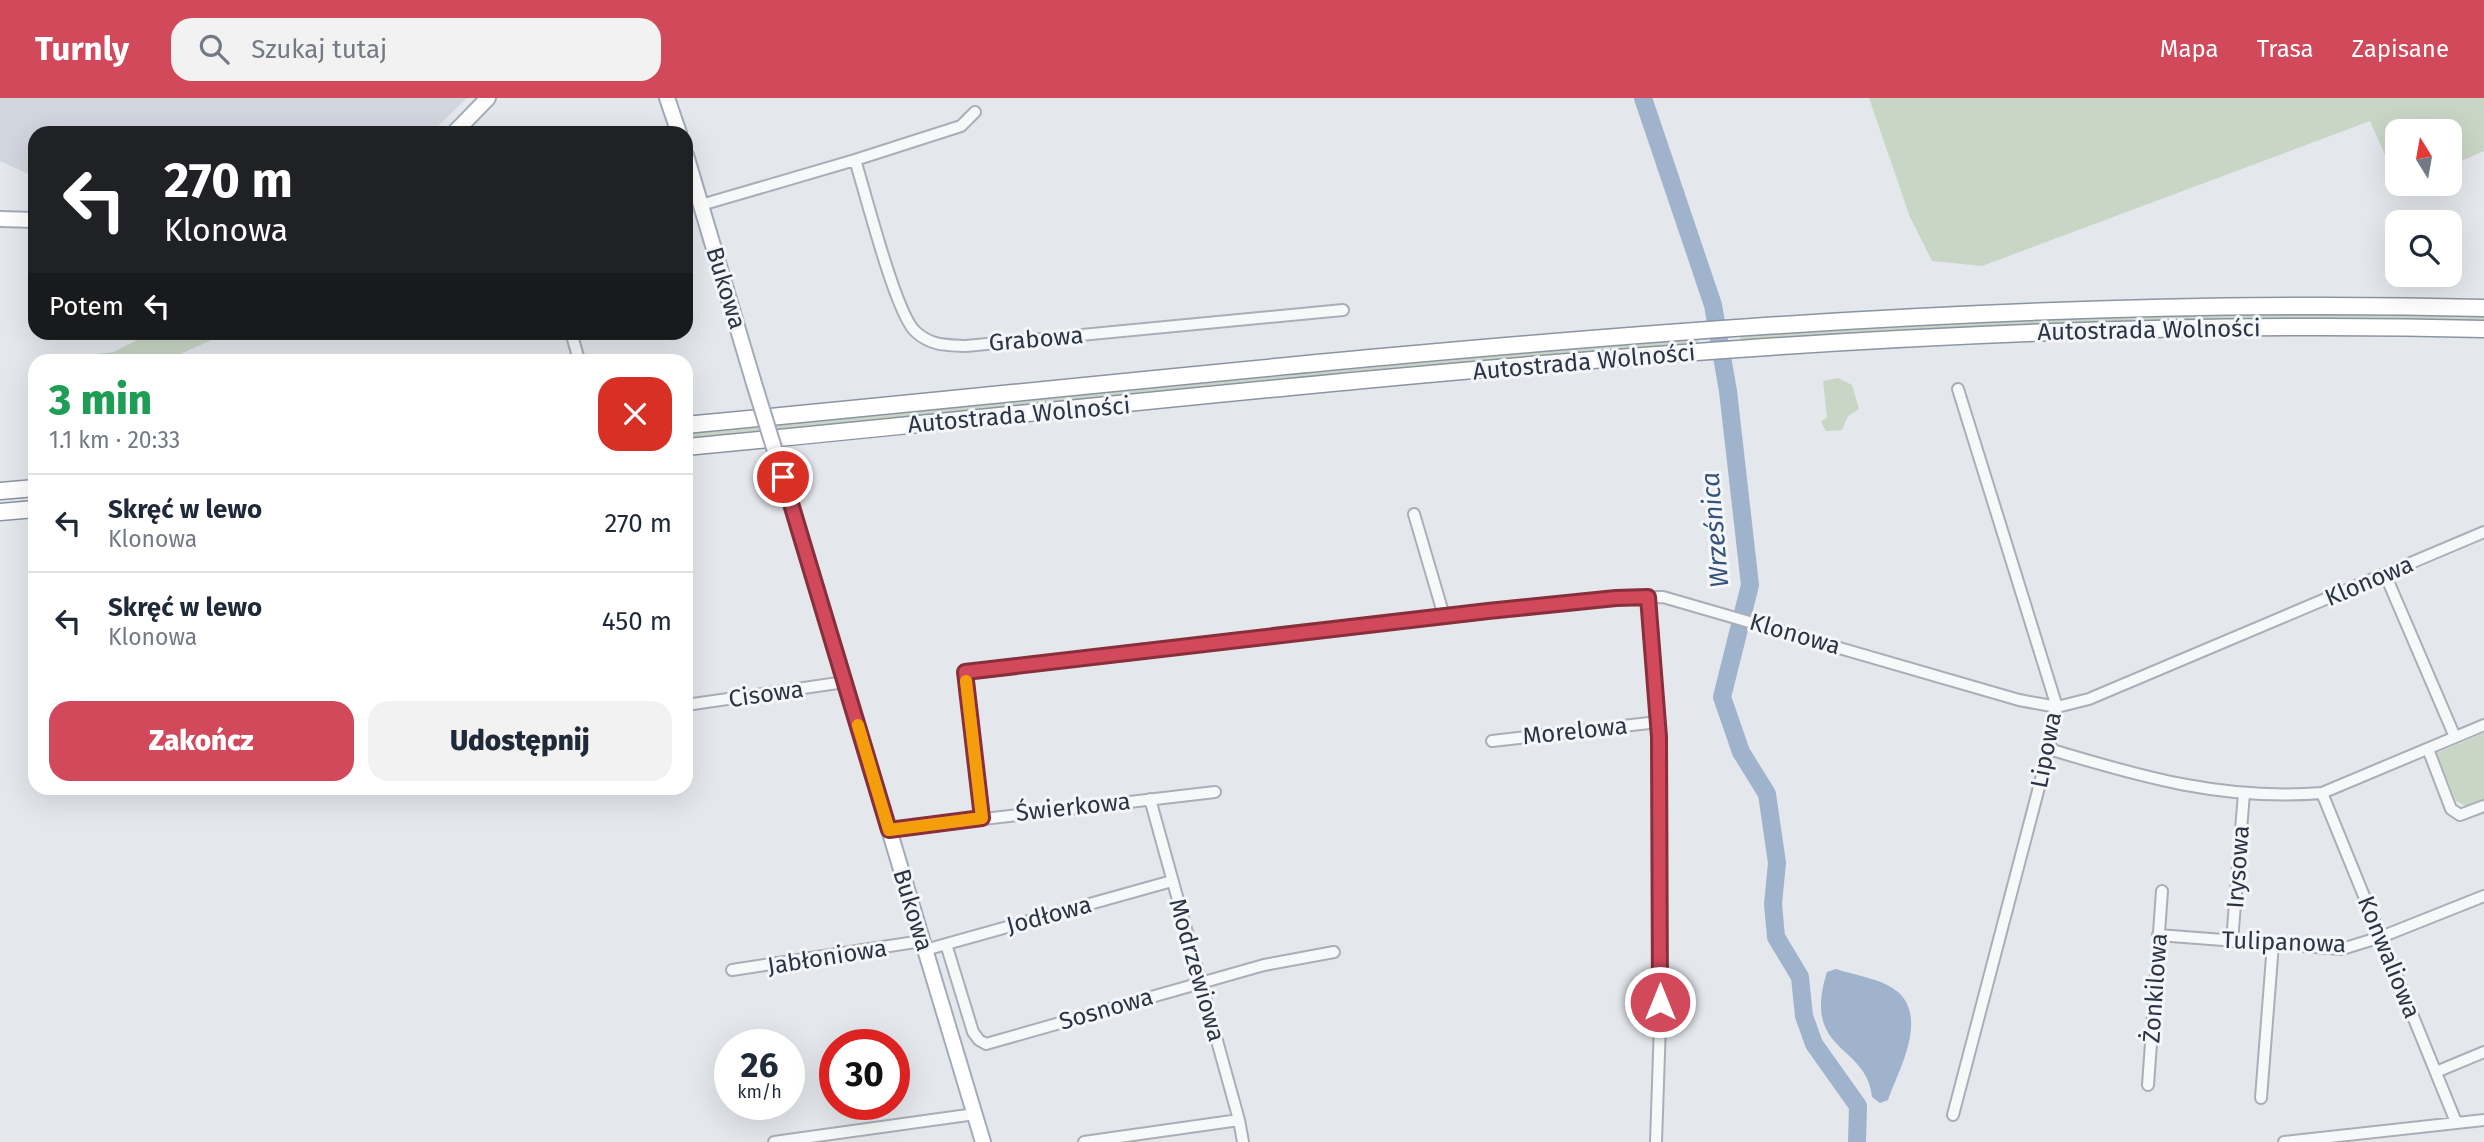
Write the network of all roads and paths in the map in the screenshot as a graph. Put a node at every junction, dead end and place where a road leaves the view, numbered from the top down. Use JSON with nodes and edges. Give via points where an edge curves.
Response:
{"nodes":[{"id":1,"x":488,"y":98,"type":"edge"},
{"id":2,"x":667,"y":98,"type":"edge"},
{"id":3,"x":975,"y":112,"type":"dead end"},
{"id":4,"x":461,"y":126,"type":"edge"},
{"id":5,"x":677,"y":126,"type":"edge"},
{"id":6,"x":855,"y":160,"type":"junction"},
{"id":7,"x":693,"y":178,"type":"edge"},
{"id":8,"x":701,"y":205,"type":"junction"},
{"id":9,"x":0,"y":219,"type":"edge"},
{"id":10,"x":28,"y":220,"type":"edge"},
{"id":11,"x":2484,"y":308,"type":"edge"},
{"id":12,"x":1343,"y":310,"type":"dead end"},
{"id":13,"x":2484,"y":329,"type":"edge"},
{"id":14,"x":1958,"y":389,"type":"dead end"},
{"id":15,"x":693,"y":424,"type":"edge"},
{"id":16,"x":693,"y":446,"type":"edge"},
{"id":17,"x":28,"y":489,"type":"edge"},
{"id":18,"x":0,"y":491,"type":"edge"},
{"id":19,"x":28,"y":510,"type":"edge"},
{"id":20,"x":0,"y":512,"type":"edge"},
{"id":21,"x":1414,"y":514,"type":"dead end"},
{"id":22,"x":2484,"y":531,"type":"edge"},
{"id":23,"x":2385,"y":574,"type":"junction"},
{"id":24,"x":1648,"y":597,"type":"junction"},
{"id":25,"x":1444,"y":616,"type":"junction"},
{"id":26,"x":845,"y":682,"type":"junction"},
{"id":27,"x":693,"y":704,"type":"edge"},
{"id":28,"x":2057,"y":707,"type":"junction"},
{"id":29,"x":1658,"y":722,"type":"junction"},
{"id":30,"x":2484,"y":725,"type":"edge"},
{"id":31,"x":2455,"y":737,"type":"junction"},
{"id":32,"x":1492,"y":741,"type":"dead end"},
{"id":33,"x":2049,"y":749,"type":"junction"},
{"id":34,"x":2428,"y":749,"type":"junction"},
{"id":35,"x":1215,"y":792,"type":"dead end"},
{"id":36,"x":2244,"y":793,"type":"junction"},
{"id":37,"x":2322,"y":793,"type":"junction"},
{"id":38,"x":1150,"y":799,"type":"junction"},
{"id":39,"x":2484,"y":806,"type":"edge"},
{"id":40,"x":982,"y":818,"type":"junction"},
{"id":41,"x":889,"y":830,"type":"junction"},
{"id":42,"x":1172,"y":881,"type":"junction"},
{"id":43,"x":2162,"y":891,"type":"dead end"},
{"id":44,"x":2484,"y":896,"type":"edge"},
{"id":45,"x":2158,"y":935,"type":"junction"},
{"id":46,"x":2381,"y":937,"type":"junction"},
{"id":47,"x":2232,"y":941,"type":"junction"},
{"id":48,"x":946,"y":944,"type":"junction"},
{"id":49,"x":2273,"y":944,"type":"junction"},
{"id":50,"x":923,"y":946,"type":"junction"},
{"id":51,"x":1334,"y":952,"type":"dead end"},
{"id":52,"x":732,"y":971,"type":"dead end"},
{"id":53,"x":1201,"y":982,"type":"junction"},
{"id":54,"x":2484,"y":1052,"type":"edge"},
{"id":55,"x":2436,"y":1072,"type":"junction"},
{"id":56,"x":2148,"y":1086,"type":"dead end"},
{"id":57,"x":2261,"y":1098,"type":"dead end"},
{"id":58,"x":975,"y":1114,"type":"junction"},
{"id":59,"x":1953,"y":1115,"type":"dead end"},
{"id":60,"x":1239,"y":1119,"type":"junction"},
{"id":61,"x":2484,"y":1120,"type":"edge"},
{"id":62,"x":2456,"y":1122,"type":"junction"},
{"id":63,"x":1120,"y":1140,"type":"edge"},
{"id":64,"x":2325,"y":1140,"type":"edge"},
{"id":65,"x":774,"y":1142,"type":"edge"},
{"id":66,"x":983,"y":1142,"type":"edge"},
{"id":67,"x":1084,"y":1142,"type":"edge"},
{"id":68,"x":1242,"y":1142,"type":"edge"},
{"id":69,"x":1656,"y":1142,"type":"edge"},
{"id":70,"x":2284,"y":1142,"type":"edge"}],
"edges":[{"from":1,"to":4,"type":"main road"},
{"from":2,"to":5,"type":"main road"},
{"from":3,"to":6,"type":"street","via":[[961,126]]},
{"from":6,"to":8,"type":"street"},
{"from":6,"to":12,"type":"street","name":"Grabowa","via":[[901,308],[914,331],[933,344],[966,346]]},
{"from":7,"to":8,"type":"main road","name":"Bukowa"},
{"from":8,"to":26,"type":"main road","name":"Bukowa","bridge":true},
{"from":9,"to":10,"type":"main road"},
{"from":11,"to":15,"type":"highway","name":"Autostrada Wolności","via":[[2082,309],[1738,327]]},
{"from":13,"to":16,"type":"highway","name":"Autostrada Wolności","via":[[2220,327],[1932,336],[1742,348]]},
{"from":14,"to":28,"type":"street","name":"Lipowa"},
{"from":17,"to":18,"type":"highway"},
{"from":19,"to":20,"type":"highway"},
{"from":21,"to":25,"type":"street"},
{"from":22,"to":23,"type":"street","name":"Klonowa"},
{"from":23,"to":28,"type":"street","name":"Klonowa","via":[[2089,699]]},
{"from":23,"to":31,"type":"street"},
{"from":24,"to":25,"type":"street","name":"Klonowa"},
{"from":24,"to":28,"type":"street","name":"Klonowa","via":[[1735,616]]},
{"from":24,"to":29,"type":"street"},
{"from":25,"to":40,"type":"street","name":"Klonowa","via":[[965,672]]},
{"from":26,"to":27,"type":"street","name":"Cisowa"},
{"from":26,"to":41,"type":"main road","name":"Bukowa"},
{"from":28,"to":33,"type":"street","name":"Lipowa"},
{"from":29,"to":32,"type":"street","name":"Morelowa"},
{"from":29,"to":69,"type":"street"},
{"from":30,"to":31,"type":"street"},
{"from":31,"to":34,"type":"street"},
{"from":33,"to":36,"type":"street","via":[[2189,788]]},
{"from":33,"to":59,"type":"street","name":"Lipowa"},
{"from":34,"to":37,"type":"street"},
{"from":34,"to":39,"type":"street","via":[[2451,809],[2460,815]]},
{"from":35,"to":38,"type":"street","name":"Świerkowa"},
{"from":36,"to":37,"type":"street"},
{"from":36,"to":47,"type":"street","name":"Irysowa"},
{"from":37,"to":46,"type":"street","name":"Konwaliowa"},
{"from":38,"to":40,"type":"street","name":"Świerkowa"},
{"from":38,"to":42,"type":"street","name":"Modrzewiowa"},
{"from":40,"to":41,"type":"street","name":"Świerkowa"},
{"from":41,"to":50,"type":"main road","name":"Bukowa"},
{"from":42,"to":48,"type":"street","name":"Jodłowa"},
{"from":42,"to":53,"type":"street","name":"Modrzewiowa"},
{"from":43,"to":45,"type":"street","name":"Żonkilowa"},
{"from":44,"to":46,"type":"street","name":"Tulipanowa"},
{"from":45,"to":47,"type":"street","name":"Tulipanowa"},
{"from":45,"to":56,"type":"street","name":"Żonkilowa"},
{"from":46,"to":49,"type":"street","name":"Tulipanowa","via":[[2342,949]]},
{"from":46,"to":55,"type":"street","name":"Konwaliowa"},
{"from":47,"to":49,"type":"street","name":"Tulipanowa"},
{"from":48,"to":50,"type":"street","name":"Jodłowa"},
{"from":48,"to":53,"type":"street","name":"Sosnowa","via":[[973,1032],[986,1044]]},
{"from":49,"to":57,"type":"street"},
{"from":50,"to":52,"type":"street","name":"Jabłoniowa"},
{"from":50,"to":58,"type":"main road","name":"Bukowa"},
{"from":51,"to":53,"type":"street","name":"Sosnowa"},
{"from":53,"to":60,"type":"street","name":"Modrzewiowa"},
{"from":54,"to":55,"type":"street"},
{"from":55,"to":62,"type":"street","name":"Konwaliowa"},
{"from":58,"to":65,"type":"street"},
{"from":58,"to":66,"type":"main road","name":"Bukowa"},
{"from":60,"to":63,"type":"street"},
{"from":60,"to":68,"type":"street","name":"Modrzewiowa"},
{"from":61,"to":62,"type":"street"},
{"from":62,"to":64,"type":"street"},
{"from":63,"to":67,"type":"street"},
{"from":64,"to":70,"type":"street"}]}
